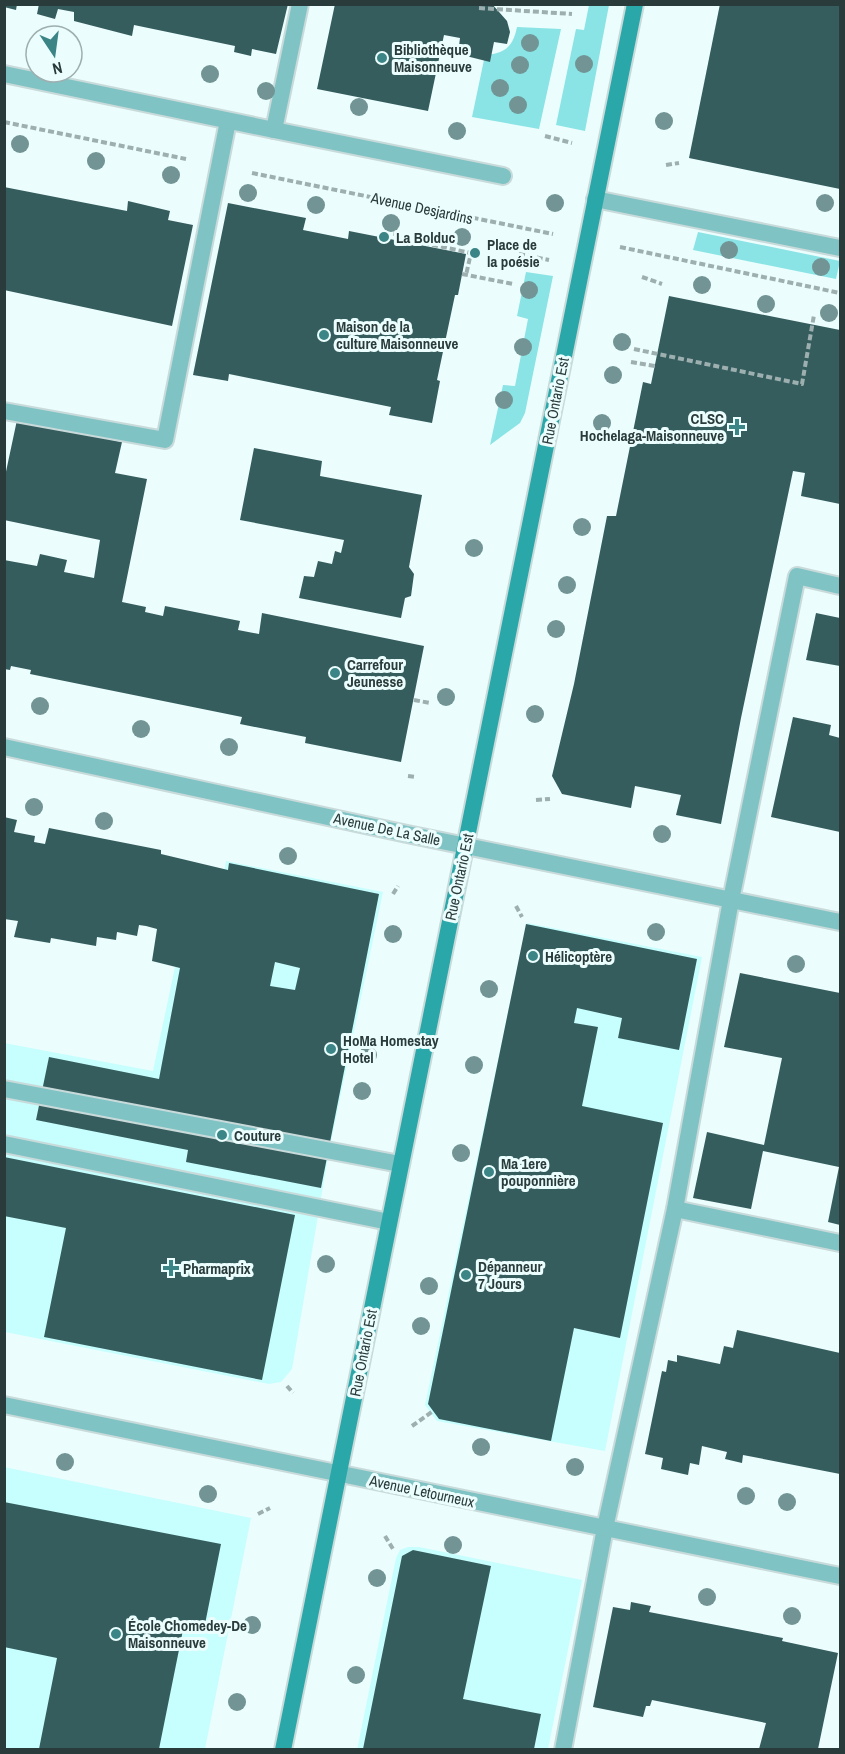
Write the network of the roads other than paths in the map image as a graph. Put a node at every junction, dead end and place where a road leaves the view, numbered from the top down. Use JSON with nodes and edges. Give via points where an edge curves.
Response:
{"nodes":[{"id":1,"x":300,"y":4,"type":"edge"},
{"id":2,"x":634,"y":4,"type":"edge"},
{"id":3,"x":4,"y":74,"type":"edge"},
{"id":4,"x":228,"y":121,"type":"junction"},
{"id":5,"x":274,"y":130,"type":"junction"},
{"id":6,"x":503,"y":176,"type":"dead end"},
{"id":7,"x":595,"y":199,"type":"junction"},
{"id":8,"x":840,"y":248,"type":"edge"},
{"id":9,"x":4,"y":411,"type":"edge"},
{"id":10,"x":840,"y":586,"type":"edge"},
{"id":11,"x":4,"y":747,"type":"edge"},
{"id":12,"x":465,"y":846,"type":"junction"},
{"id":13,"x":731,"y":900,"type":"junction"},
{"id":14,"x":840,"y":922,"type":"edge"},
{"id":15,"x":4,"y":1089,"type":"edge"},
{"id":16,"x":4,"y":1144,"type":"edge"},
{"id":17,"x":400,"y":1164,"type":"junction"},
{"id":18,"x":675,"y":1209,"type":"junction"},
{"id":19,"x":389,"y":1222,"type":"junction"},
{"id":20,"x":840,"y":1243,"type":"edge"},
{"id":21,"x":4,"y":1405,"type":"edge"},
{"id":22,"x":339,"y":1474,"type":"junction"},
{"id":23,"x":605,"y":1528,"type":"junction"},
{"id":24,"x":840,"y":1576,"type":"edge"},
{"id":25,"x":283,"y":1749,"type":"edge"},
{"id":26,"x":563,"y":1749,"type":"edge"}],
"edges":[{"from":1,"to":5,"type":"street"},
{"from":2,"to":7,"type":"main road","name":"Rue Ontario Est"},
{"from":3,"to":4,"type":"street"},
{"from":4,"to":5,"type":"street"},
{"from":4,"to":9,"type":"street","via":[[165,440]]},
{"from":5,"to":6,"type":"street"},
{"from":7,"to":8,"type":"street"},
{"from":7,"to":12,"type":"main road","name":"Rue Ontario Est"},
{"from":10,"to":13,"type":"street","via":[[797,576]]},
{"from":11,"to":12,"type":"street","name":"Avenue De La Salle"},
{"from":12,"to":13,"type":"street","name":"Avenue De La Salle"},
{"from":12,"to":17,"type":"main road","name":"Rue Ontario Est"},
{"from":13,"to":14,"type":"street","name":"Avenue De La Salle"},
{"from":13,"to":18,"type":"street"},
{"from":15,"to":17,"type":"street"},
{"from":16,"to":19,"type":"street"},
{"from":17,"to":19,"type":"main road","name":"Rue Ontario Est"},
{"from":18,"to":20,"type":"street"},
{"from":18,"to":23,"type":"street"},
{"from":19,"to":22,"type":"main road","name":"Rue Ontario Est"},
{"from":21,"to":22,"type":"street","name":"Avenue Letourneux"},
{"from":22,"to":23,"type":"street","name":"Avenue Letourneux"},
{"from":22,"to":25,"type":"main road","name":"Rue Ontario Est"},
{"from":23,"to":24,"type":"street","name":"Avenue Letourneux"},
{"from":23,"to":26,"type":"street"}]}
